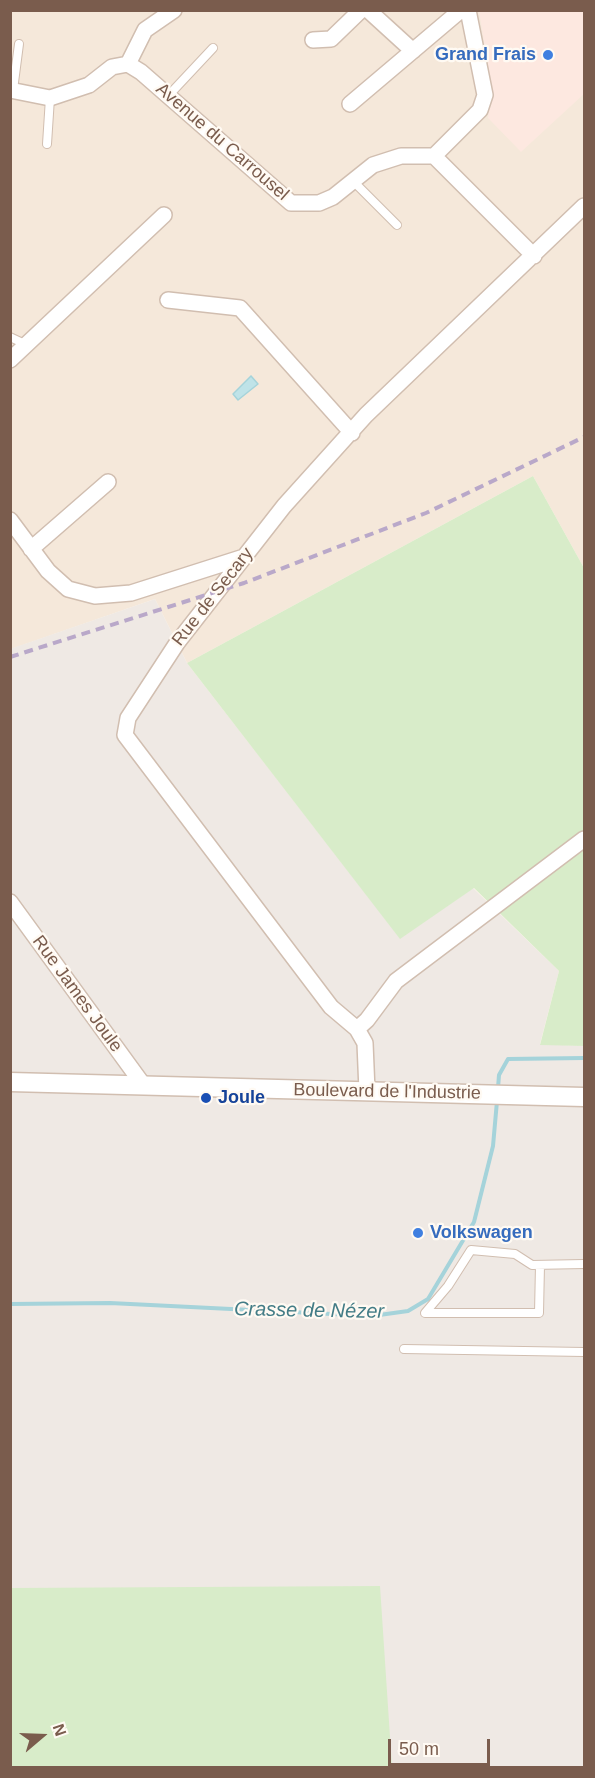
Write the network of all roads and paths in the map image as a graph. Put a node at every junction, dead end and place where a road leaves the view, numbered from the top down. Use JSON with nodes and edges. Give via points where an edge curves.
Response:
{"nodes":[{"id":1,"x":174,"y":10,"type":"edge"},
{"id":2,"x":361,"y":10,"type":"edge"},
{"id":3,"x":368,"y":10,"type":"edge"},
{"id":4,"x":461,"y":10,"type":"edge"},
{"id":5,"x":468,"y":10,"type":"edge"},
{"id":6,"x":314,"y":40,"type":"dead end"},
{"id":7,"x":19,"y":44,"type":"dead end"},
{"id":8,"x":213,"y":48,"type":"dead end"},
{"id":9,"x":413,"y":51,"type":"junction"},
{"id":10,"x":128,"y":64,"type":"junction"},
{"id":11,"x":12,"y":90,"type":"edge"},
{"id":12,"x":168,"y":96,"type":"junction"},
{"id":13,"x":50,"y":98,"type":"junction"},
{"id":14,"x":350,"y":104,"type":"dead end"},
{"id":15,"x":47,"y":144,"type":"dead end"},
{"id":16,"x":434,"y":156,"type":"junction"},
{"id":17,"x":353,"y":181,"type":"junction"},
{"id":18,"x":585,"y":206,"type":"edge"},
{"id":19,"x":164,"y":215,"type":"dead end"},
{"id":20,"x":396,"y":225,"type":"dead end"},
{"id":21,"x":534,"y":256,"type":"junction"},
{"id":22,"x":168,"y":300,"type":"dead end"},
{"id":23,"x":10,"y":337,"type":"edge"},
{"id":24,"x":27,"y":345,"type":"junction"},
{"id":25,"x":10,"y":360,"type":"edge"},
{"id":26,"x":352,"y":433,"type":"junction"},
{"id":27,"x":108,"y":482,"type":"dead end"},
{"id":28,"x":10,"y":520,"type":"edge"},
{"id":29,"x":31,"y":549,"type":"junction"},
{"id":30,"x":244,"y":557,"type":"junction"},
{"id":31,"x":585,"y":839,"type":"edge"},
{"id":32,"x":10,"y":902,"type":"edge"},
{"id":33,"x":357,"y":1029,"type":"junction"},
{"id":34,"x":10,"y":1083,"type":"edge"},
{"id":35,"x":144,"y":1086,"type":"junction"},
{"id":36,"x":367,"y":1091,"type":"junction"},
{"id":37,"x":585,"y":1096,"type":"edge"},
{"id":38,"x":585,"y":1264,"type":"edge"},
{"id":39,"x":540,"y":1265,"type":"junction"},
{"id":40,"x":404,"y":1350,"type":"dead end"},
{"id":41,"x":585,"y":1352,"type":"edge"}],
"edges":[{"from":1,"to":10,"type":"street","via":[[145,30]]},
{"from":2,"to":6,"type":"street","via":[[331,39]]},
{"from":3,"to":9,"type":"street"},
{"from":4,"to":9,"type":"street"},
{"from":5,"to":16,"type":"street","via":[[485,95],[480,110]]},
{"from":7,"to":11,"type":"lane"},
{"from":8,"to":12,"type":"lane"},
{"from":9,"to":14,"type":"street"},
{"from":10,"to":12,"type":"street","name":"Avenue du Carrousel"},
{"from":10,"to":13,"type":"street","via":[[112,67],[89,85]]},
{"from":11,"to":13,"type":"street"},
{"from":12,"to":17,"type":"street","name":"Avenue du Carrousel","via":[[291,203],[319,203]]},
{"from":13,"to":15,"type":"lane"},
{"from":16,"to":17,"type":"street","name":"Avenue du Carrousel","via":[[401,156],[373,165]]},
{"from":16,"to":21,"type":"street"},
{"from":17,"to":20,"type":"lane"},
{"from":18,"to":21,"type":"street","name":"Rue de Secary"},
{"from":19,"to":24,"type":"street"},
{"from":21,"to":26,"type":"street","name":"Rue de Secary","via":[[434,348]]},
{"from":22,"to":26,"type":"street","via":[[240,308]]},
{"from":23,"to":24,"type":"lane"},
{"from":24,"to":25,"type":"street"},
{"from":26,"to":30,"type":"street","name":"Rue de Secary","via":[[284,506]]},
{"from":27,"to":29,"type":"street"},
{"from":28,"to":29,"type":"street"},
{"from":29,"to":30,"type":"street","via":[[68,589],[95,596],[131,593]]},
{"from":30,"to":33,"type":"street","name":"Rue de Secary","via":[[177,643],[128,718],[125,735],[331,1007]]},
{"from":31,"to":33,"type":"street","via":[[396,981]]},
{"from":32,"to":35,"type":"street","name":"Rue James Joule"},
{"from":33,"to":36,"type":"street","via":[[365,1043]]},
{"from":34,"to":35,"type":"street","name":"Boulevard de l'Industrie"},
{"from":35,"to":36,"type":"street","name":"Boulevard de l'Industrie"},
{"from":36,"to":37,"type":"street","name":"Boulevard de l'Industrie"},
{"from":38,"to":39,"type":"lane"},
{"from":39,"to":39,"type":"lane","via":[[539,1313],[425,1313],[471,1250],[514,1254],[532,1265]]},
{"from":40,"to":41,"type":"lane"}]}
